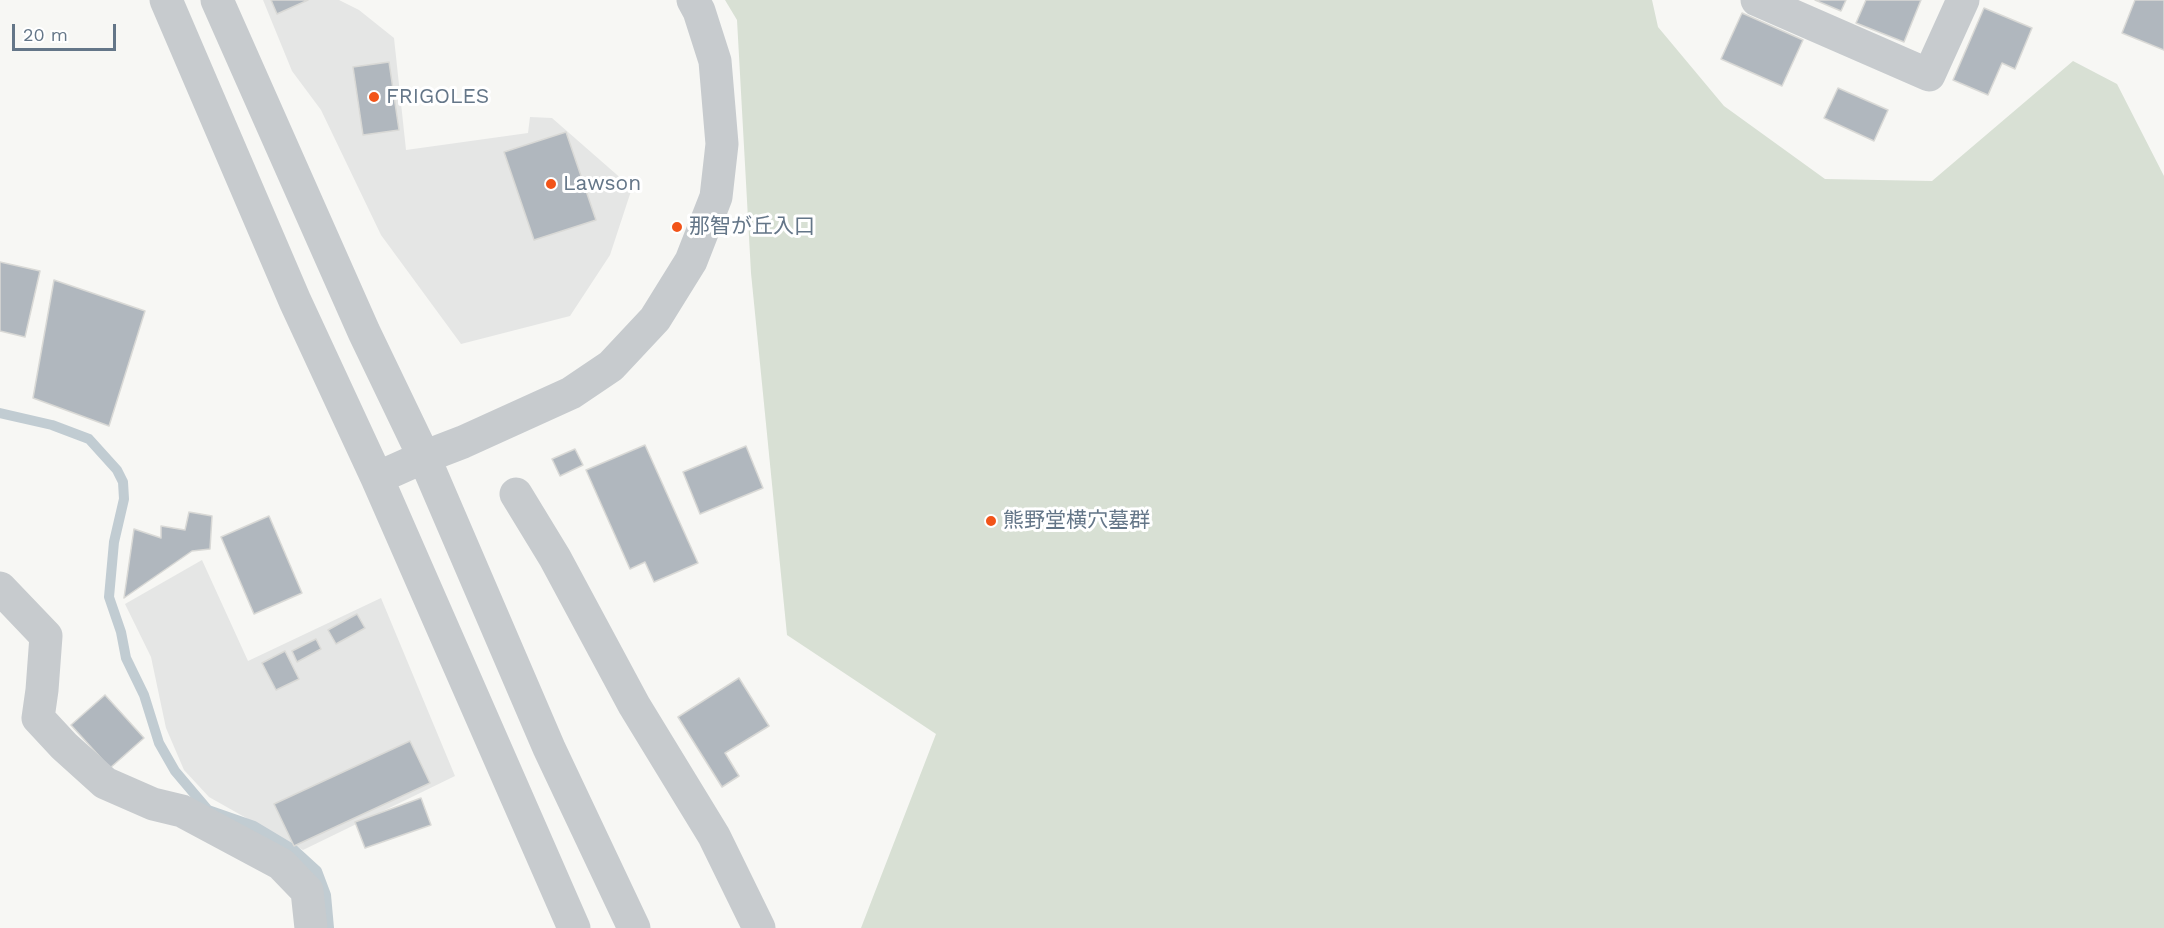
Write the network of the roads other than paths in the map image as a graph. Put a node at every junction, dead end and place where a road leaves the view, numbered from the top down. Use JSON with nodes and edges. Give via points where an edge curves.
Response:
{"nodes":[{"id":1,"x":166,"y":0,"type":"edge"},
{"id":2,"x":217,"y":0,"type":"edge"},
{"id":3,"x":693,"y":0,"type":"edge"},
{"id":4,"x":1757,"y":0,"type":"edge"},
{"id":5,"x":1963,"y":0,"type":"edge"},
{"id":6,"x":424,"y":457,"type":"junction"},
{"id":7,"x":377,"y":478,"type":"junction"},
{"id":8,"x":516,"y":494,"type":"dead end"},
{"id":9,"x":0,"y":588,"type":"edge"},
{"id":10,"x":311,"y":928,"type":"edge"},
{"id":11,"x":574,"y":928,"type":"edge"},
{"id":12,"x":634,"y":928,"type":"edge"},
{"id":13,"x":759,"y":928,"type":"edge"}],
"edges":[{"from":1,"to":7,"type":"street","via":[[295,301]]},
{"from":2,"to":6,"type":"street","via":[[364,332]]},
{"from":3,"to":6,"type":"street","via":[[715,62],[722,144],[716,197],[691,261],[656,319],[611,366],[571,393]]},
{"from":4,"to":5,"type":"street","via":[[1929,75]]},
{"from":6,"to":7,"type":"street"},
{"from":6,"to":12,"type":"street","via":[[549,748]]},
{"from":7,"to":11,"type":"street"},
{"from":8,"to":13,"type":"street","via":[[634,705],[714,836]]},
{"from":9,"to":10,"type":"street","via":[[46,636],[38,718],[57,739],[105,783],[153,804],[182,811],[281,864],[307,891]]}]}
